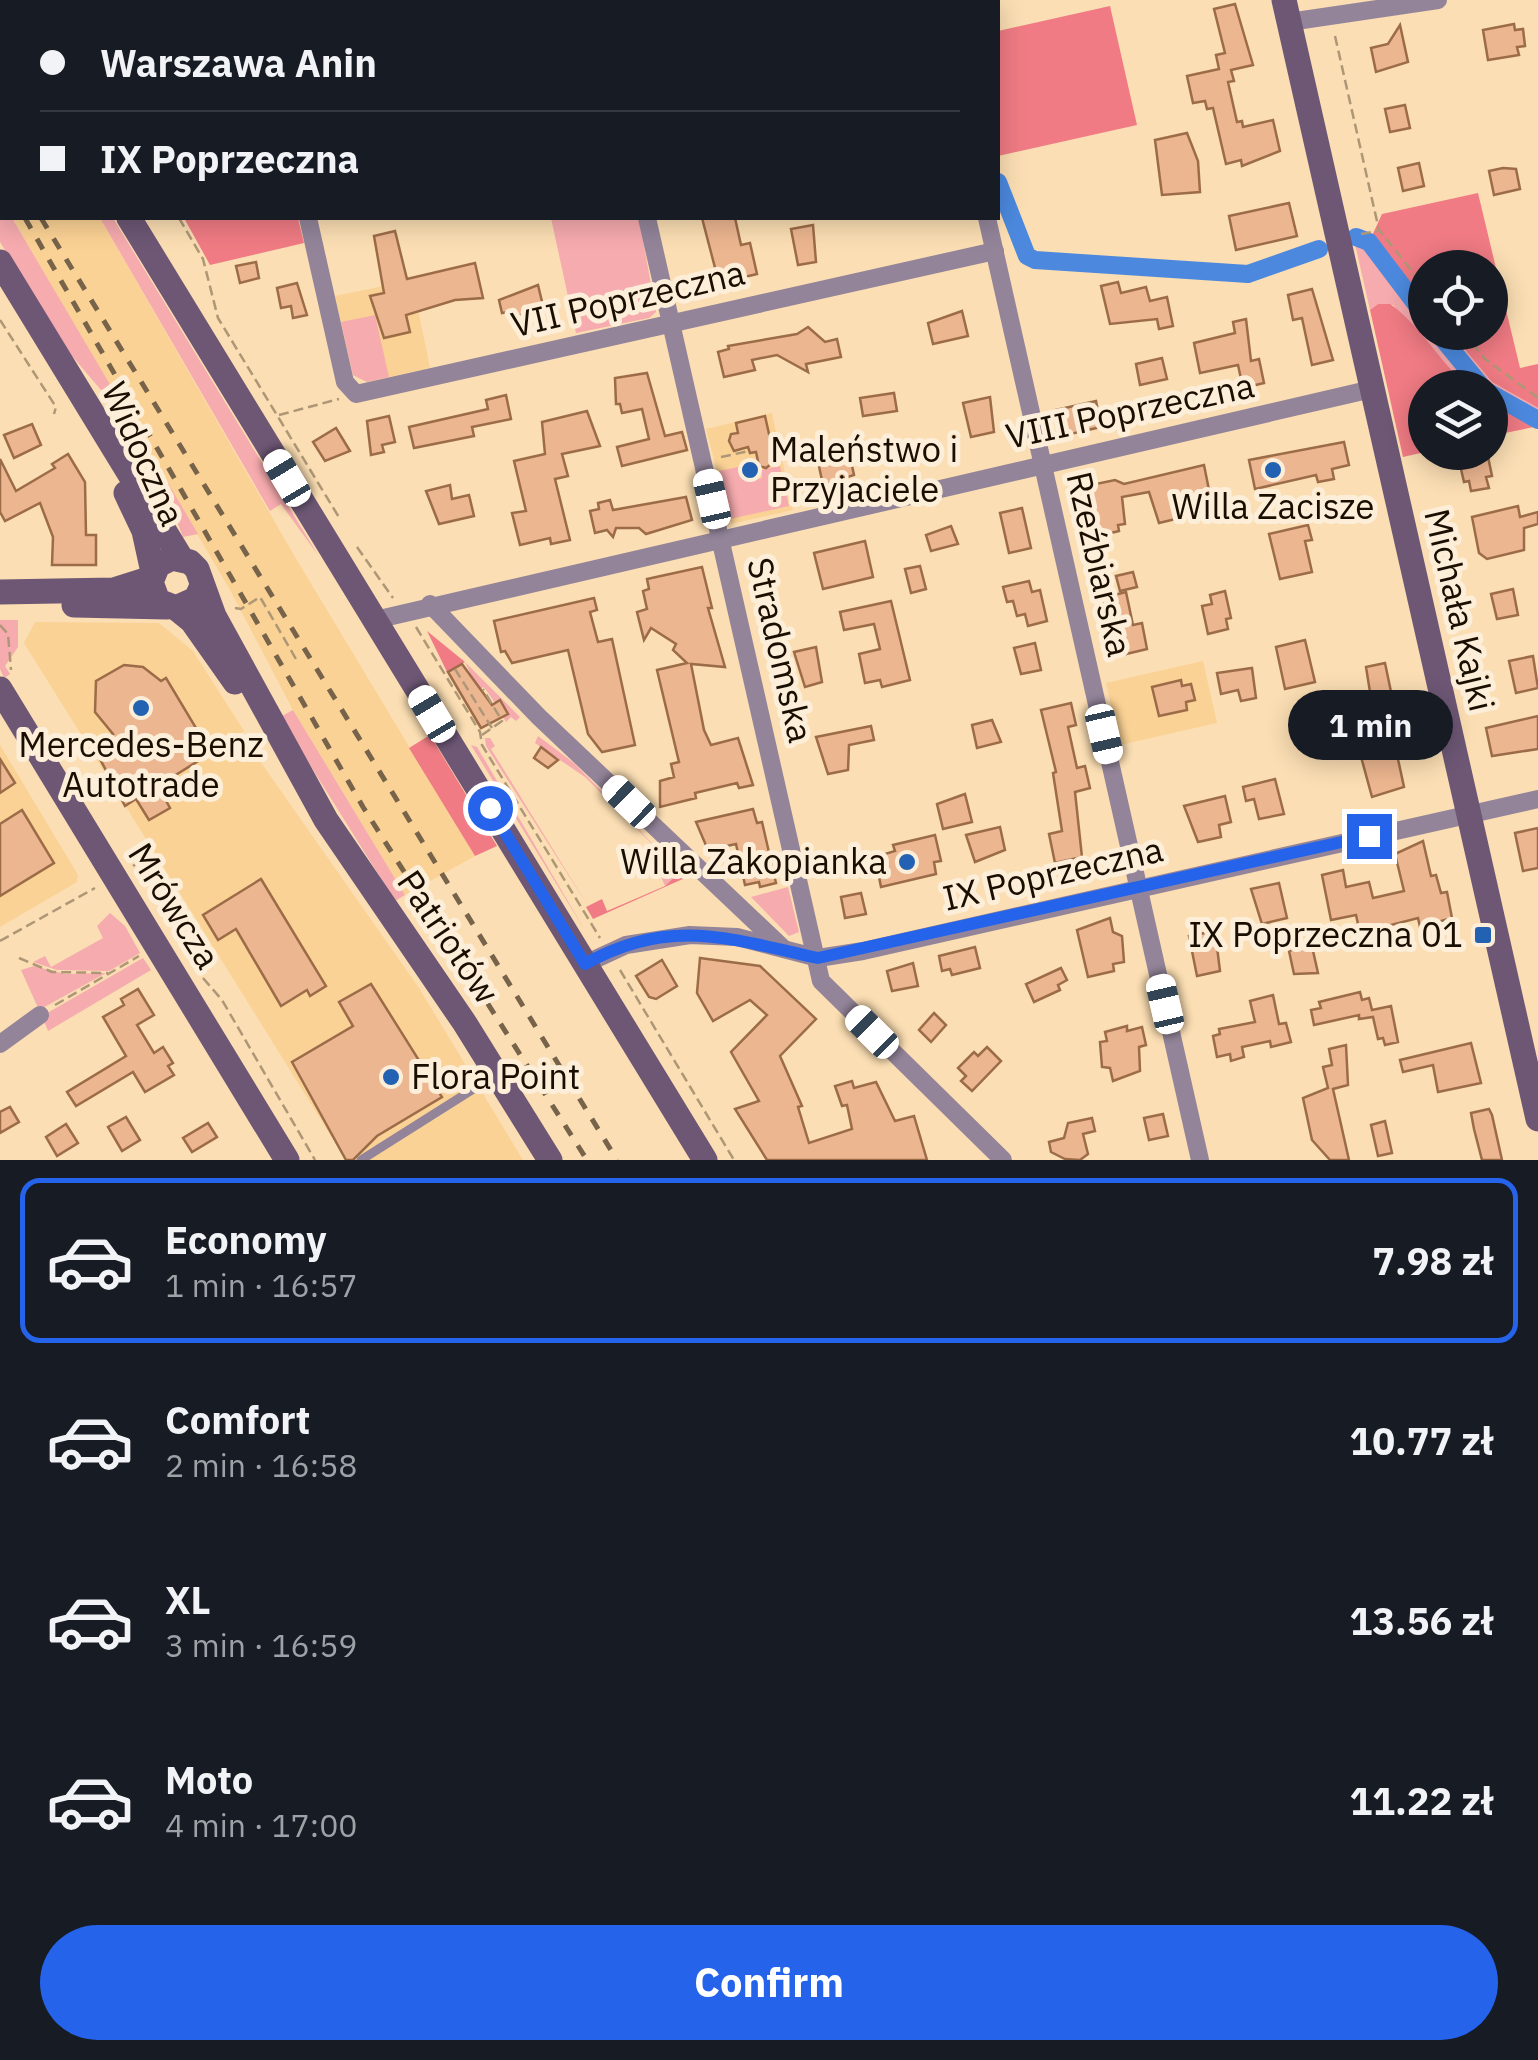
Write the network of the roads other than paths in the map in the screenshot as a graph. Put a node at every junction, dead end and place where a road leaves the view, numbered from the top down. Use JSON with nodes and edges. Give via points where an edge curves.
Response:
{"nodes":[{"id":1,"x":1438,"y":0,"type":"edge"},
{"id":2,"x":1287,"y":11,"type":"edge"},
{"id":3,"x":129,"y":220,"type":"edge"},
{"id":4,"x":308,"y":220,"type":"edge"},
{"id":5,"x":647,"y":220,"type":"edge"},
{"id":6,"x":987,"y":220,"type":"edge"},
{"id":7,"x":995,"y":251,"type":"junction"},
{"id":8,"x":4,"y":278,"type":"edge"},
{"id":9,"x":670,"y":323,"type":"junction"},
{"id":10,"x":64,"y":367,"type":"junction"},
{"id":11,"x":1372,"y":389,"type":"junction"},
{"id":12,"x":1043,"y":463,"type":"junction"},
{"id":13,"x":720,"y":537,"type":"junction"},
{"id":14,"x":180,"y":558,"type":"junction"},
{"id":15,"x":152,"y":575,"type":"junction"},
{"id":16,"x":201,"y":588,"type":"junction"},
{"id":17,"x":0,"y":592,"type":"edge"},
{"id":18,"x":105,"y":599,"type":"junction"},
{"id":19,"x":430,"y":604,"type":"junction"},
{"id":20,"x":171,"y":608,"type":"junction"},
{"id":21,"x":375,"y":620,"type":"junction"},
{"id":22,"x":10,"y":686,"type":"edge"},
{"id":23,"x":287,"y":754,"type":"junction"},
{"id":24,"x":1538,"y":799,"type":"edge"},
{"id":25,"x":1470,"y":813,"type":"junction"},
{"id":26,"x":1139,"y":888,"type":"junction"},
{"id":27,"x":786,"y":951,"type":"junction"},
{"id":28,"x":818,"y":958,"type":"junction"},
{"id":29,"x":585,"y":964,"type":"junction"},
{"id":30,"x":40,"y":1014,"type":"road end"},
{"id":31,"x":0,"y":1044,"type":"edge"},
{"id":32,"x":496,"y":1074,"type":"junction"},
{"id":33,"x":1538,"y":1120,"type":"edge"},
{"id":34,"x":287,"y":1160,"type":"edge"},
{"id":35,"x":361,"y":1160,"type":"edge"},
{"id":36,"x":550,"y":1160,"type":"edge"},
{"id":37,"x":705,"y":1160,"type":"edge"},
{"id":38,"x":1003,"y":1160,"type":"edge"},
{"id":39,"x":1200,"y":1160,"type":"edge"}],
"edges":[{"from":1,"to":2,"type":"street","via":[[1330,14]]},
{"from":2,"to":11,"type":"main road","name":"Michała Kajki"},
{"from":3,"to":21,"type":"main road"},
{"from":4,"to":9,"type":"street","name":"VII Poprzeczna","via":[[345,382],[356,394]]},
{"from":5,"to":9,"type":"street","name":"Stradomska"},
{"from":6,"to":7,"type":"street","name":"Rzeźbiarska"},
{"from":7,"to":9,"type":"street","name":"VII Poprzeczna"},
{"from":7,"to":12,"type":"street","name":"Rzeźbiarska"},
{"from":8,"to":10,"type":"main road","name":"Widoczna"},
{"from":9,"to":13,"type":"street","name":"Stradomska"},
{"from":10,"to":14,"type":"main road","name":"Widoczna"},
{"from":10,"to":15,"type":"main road","name":"Widoczna","via":[[144,531]]},
{"from":11,"to":12,"type":"street","name":"VIII Poprzeczna"},
{"from":11,"to":25,"type":"main road","name":"Michała Kajki"},
{"from":12,"to":13,"type":"street","name":"VIII Poprzeczna"},
{"from":12,"to":26,"type":"street","name":"Rzeźbiarska"},
{"from":13,"to":19,"type":"street","name":"VIII Poprzeczna"},
{"from":13,"to":28,"type":"street","name":"Stradomska"},
{"from":14,"to":15,"type":"main road","via":[[165,560]]},
{"from":14,"to":16,"type":"main road","via":[[197,569]]},
{"from":15,"to":18,"type":"main road"},
{"from":15,"to":20,"type":"main road","via":[[152,592]]},
{"from":16,"to":20,"type":"main road","via":[[196,599]]},
{"from":16,"to":23,"type":"main road","name":"Patriotów"},
{"from":17,"to":18,"type":"main road"},
{"from":18,"to":20,"type":"main road"},
{"from":19,"to":21,"type":"street","name":"VIII Poprzeczna"},
{"from":19,"to":27,"type":"street"},
{"from":20,"to":23,"type":"main road","name":"Patriotów","via":[[197,628]]},
{"from":21,"to":29,"type":"main road"},
{"from":22,"to":34,"type":"main road","name":"Mrówcza"},
{"from":23,"to":32,"type":"main road","name":"Patriotów"},
{"from":24,"to":25,"type":"street","name":"IX Poprzeczna"},
{"from":25,"to":26,"type":"street","name":"IX Poprzeczna"},
{"from":25,"to":33,"type":"main road","name":"Michała Kajki"},
{"from":26,"to":28,"type":"street","name":"IX Poprzeczna"},
{"from":26,"to":39,"type":"street","name":"Rzeźbiarska"},
{"from":27,"to":28,"type":"street","name":"IX Poprzeczna"},
{"from":27,"to":29,"type":"street","name":"IX Poprzeczna","via":[[714,934],[608,950]]},
{"from":28,"to":38,"type":"street","name":"Stradomska","via":[[821,981]]},
{"from":29,"to":37,"type":"main road"},
{"from":30,"to":31,"type":"street"},
{"from":32,"to":35,"type":"lane"},
{"from":32,"to":36,"type":"main road","name":"Patriotów"}]}
